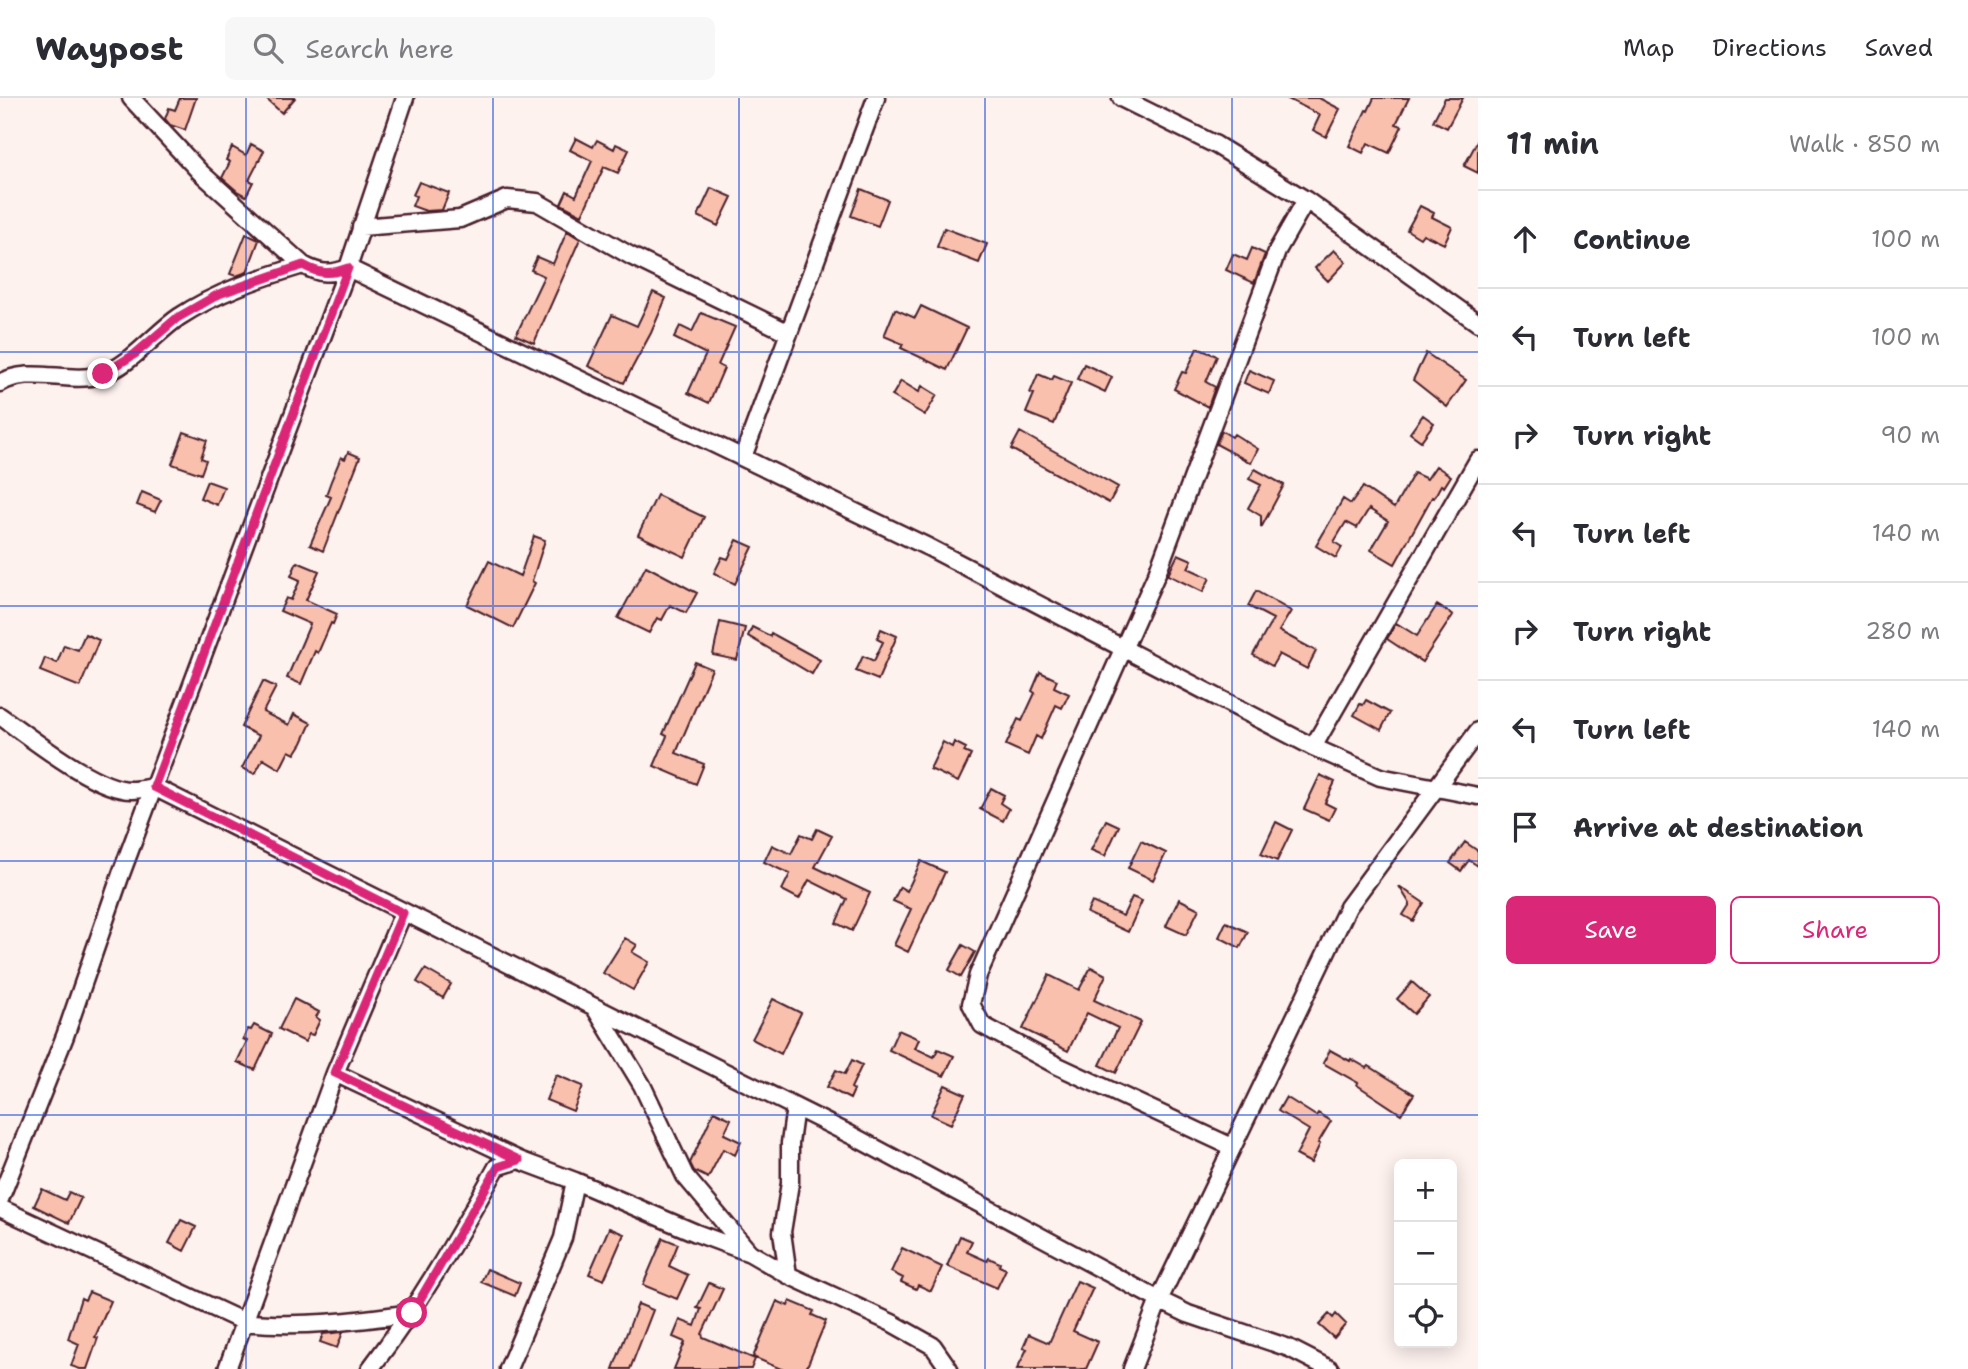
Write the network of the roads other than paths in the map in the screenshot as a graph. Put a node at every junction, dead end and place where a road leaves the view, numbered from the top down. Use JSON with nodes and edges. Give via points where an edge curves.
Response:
{"nodes":[{"id":1,"x":131,"y":98,"type":"edge"},
{"id":2,"x":405,"y":98,"type":"edge"},
{"id":3,"x":876,"y":98,"type":"edge"},
{"id":4,"x":1121,"y":98,"type":"edge"},
{"id":5,"x":1306,"y":200,"type":"junction"},
{"id":6,"x":361,"y":227,"type":"junction"},
{"id":7,"x":303,"y":265,"type":"junction"},
{"id":8,"x":348,"y":268,"type":"junction"},
{"id":9,"x":1478,"y":323,"type":"edge"},
{"id":10,"x":789,"y":333,"type":"junction"},
{"id":11,"x":0,"y":383,"type":"edge"},
{"id":12,"x":743,"y":457,"type":"junction"},
{"id":13,"x":1478,"y":460,"type":"edge"},
{"id":14,"x":1123,"y":648,"type":"junction"},
{"id":15,"x":0,"y":716,"type":"edge"},
{"id":16,"x":1478,"y":731,"type":"edge"},
{"id":17,"x":1313,"y":747,"type":"junction"},
{"id":18,"x":154,"y":787,"type":"junction"},
{"id":19,"x":1437,"y":789,"type":"junction"},
{"id":20,"x":1478,"y":796,"type":"edge"},
{"id":21,"x":403,"y":913,"type":"junction"},
{"id":22,"x":596,"y":1008,"type":"junction"},
{"id":23,"x":335,"y":1073,"type":"junction"},
{"id":24,"x":795,"y":1107,"type":"junction"},
{"id":25,"x":1232,"y":1147,"type":"junction"},
{"id":26,"x":519,"y":1160,"type":"junction"},
{"id":27,"x":575,"y":1181,"type":"junction"},
{"id":28,"x":0,"y":1199,"type":"edge"},
{"id":29,"x":0,"y":1208,"type":"edge"},
{"id":30,"x":750,"y":1253,"type":"junction"},
{"id":31,"x":788,"y":1275,"type":"junction"},
{"id":32,"x":1159,"y":1300,"type":"junction"},
{"id":33,"x":412,"y":1313,"type":"junction"},
{"id":34,"x":244,"y":1322,"type":"junction"},
{"id":35,"x":227,"y":1369,"type":"edge"},
{"id":36,"x":370,"y":1369,"type":"edge"},
{"id":37,"x":508,"y":1369,"type":"edge"},
{"id":38,"x":949,"y":1369,"type":"edge"},
{"id":39,"x":1132,"y":1369,"type":"edge"},
{"id":40,"x":1330,"y":1369,"type":"edge"}],
"edges":[{"from":1,"to":7,"type":"street","via":[[200,172]]},
{"from":2,"to":6,"type":"street"},
{"from":3,"to":10,"type":"street"},
{"from":4,"to":5,"type":"street","via":[[1216,145]]},
{"from":5,"to":9,"type":"street"},
{"from":5,"to":14,"type":"street","via":[[1278,249],[1157,573]]},
{"from":6,"to":8,"type":"street"},
{"from":6,"to":10,"type":"street","via":[[460,219],[507,199],[537,202],[631,256]]},
{"from":7,"to":8,"type":"street","via":[[332,275]]},
{"from":7,"to":11,"type":"street","via":[[219,294],[177,318],[103,374],[11,377]]},
{"from":8,"to":12,"type":"street"},
{"from":8,"to":18,"type":"street"},
{"from":10,"to":12,"type":"street"},
{"from":12,"to":14,"type":"street"},
{"from":13,"to":17,"type":"street"},
{"from":14,"to":17,"type":"street"},
{"from":14,"to":25,"type":"street","via":[[978,975],[971,1004],[982,1025],[994,1032]]},
{"from":15,"to":18,"type":"street","via":[[79,771],[107,784],[130,791]]},
{"from":16,"to":19,"type":"street"},
{"from":17,"to":19,"type":"street","via":[[1380,776]]},
{"from":18,"to":21,"type":"street"},
{"from":18,"to":28,"type":"street","via":[[65,1036]]},
{"from":19,"to":20,"type":"street"},
{"from":19,"to":25,"type":"street","via":[[1348,907]]},
{"from":21,"to":22,"type":"street"},
{"from":21,"to":23,"type":"street"},
{"from":22,"to":24,"type":"street"},
{"from":22,"to":30,"type":"street","via":[[642,1085],[685,1176]]},
{"from":23,"to":26,"type":"street"},
{"from":23,"to":34,"type":"street"},
{"from":24,"to":31,"type":"street","via":[[782,1232]]},
{"from":24,"to":32,"type":"street"},
{"from":25,"to":32,"type":"street"},
{"from":26,"to":27,"type":"street"},
{"from":26,"to":33,"type":"street","via":[[498,1167]]},
{"from":27,"to":30,"type":"street"},
{"from":27,"to":37,"type":"street","via":[[563,1238]]},
{"from":29,"to":34,"type":"street"},
{"from":30,"to":31,"type":"street"},
{"from":31,"to":38,"type":"street","via":[[933,1346]]},
{"from":32,"to":39,"type":"street"},
{"from":32,"to":40,"type":"street","via":[[1289,1348]]},
{"from":33,"to":34,"type":"street","via":[[364,1320]]},
{"from":33,"to":36,"type":"street"},
{"from":34,"to":35,"type":"street"}]}
